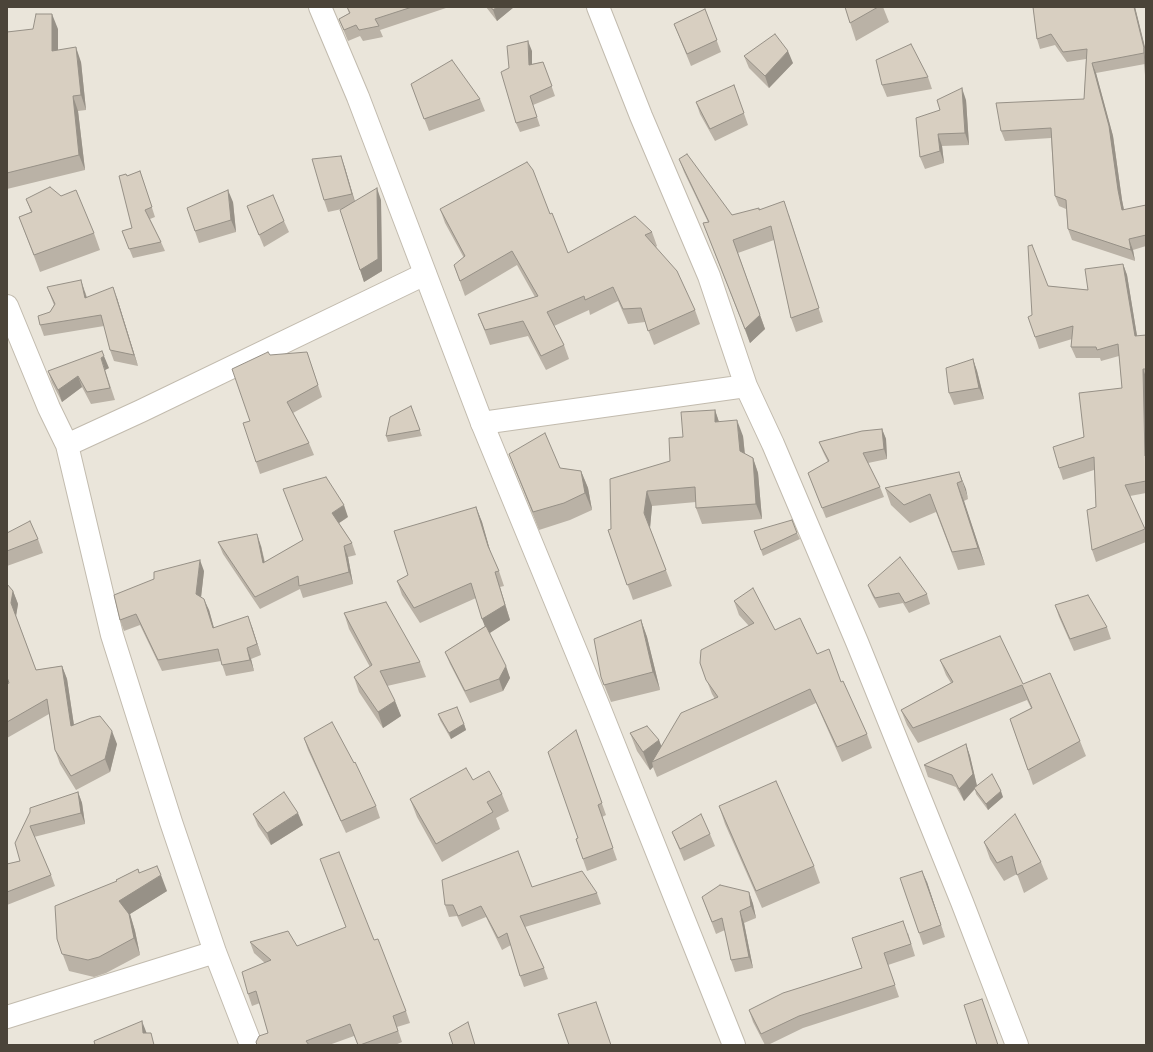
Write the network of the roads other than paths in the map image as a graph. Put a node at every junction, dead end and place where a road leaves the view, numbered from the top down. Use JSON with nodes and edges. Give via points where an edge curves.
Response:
{"nodes":[{"id":1,"x":320,"y":7,"type":"edge"},
{"id":2,"x":598,"y":7,"type":"edge"},
{"id":3,"x":425,"y":274,"type":"junction"},
{"id":4,"x":7,"y":306,"type":"edge"},
{"id":5,"x":746,"y":386,"type":"junction"},
{"id":6,"x":482,"y":424,"type":"junction"},
{"id":7,"x":67,"y":444,"type":"junction"},
{"id":8,"x":215,"y":952,"type":"junction"},
{"id":9,"x":7,"y":1017,"type":"edge"},
{"id":10,"x":251,"y":1045,"type":"edge"},
{"id":11,"x":734,"y":1045,"type":"edge"},
{"id":12,"x":1017,"y":1045,"type":"edge"}],
"edges":[{"from":1,"to":3,"type":"street","via":[[358,97]]},
{"from":2,"to":5,"type":"street","via":[[709,276]]},
{"from":3,"to":6,"type":"street"},
{"from":3,"to":7,"type":"street"},
{"from":4,"to":7,"type":"street","via":[[49,408]]},
{"from":5,"to":6,"type":"street"},
{"from":5,"to":12,"type":"street","via":[[860,650]]},
{"from":6,"to":11,"type":"street","via":[[599,707]]},
{"from":7,"to":8,"type":"street","via":[[112,635]]},
{"from":8,"to":9,"type":"street"},
{"from":8,"to":10,"type":"street"}]}
